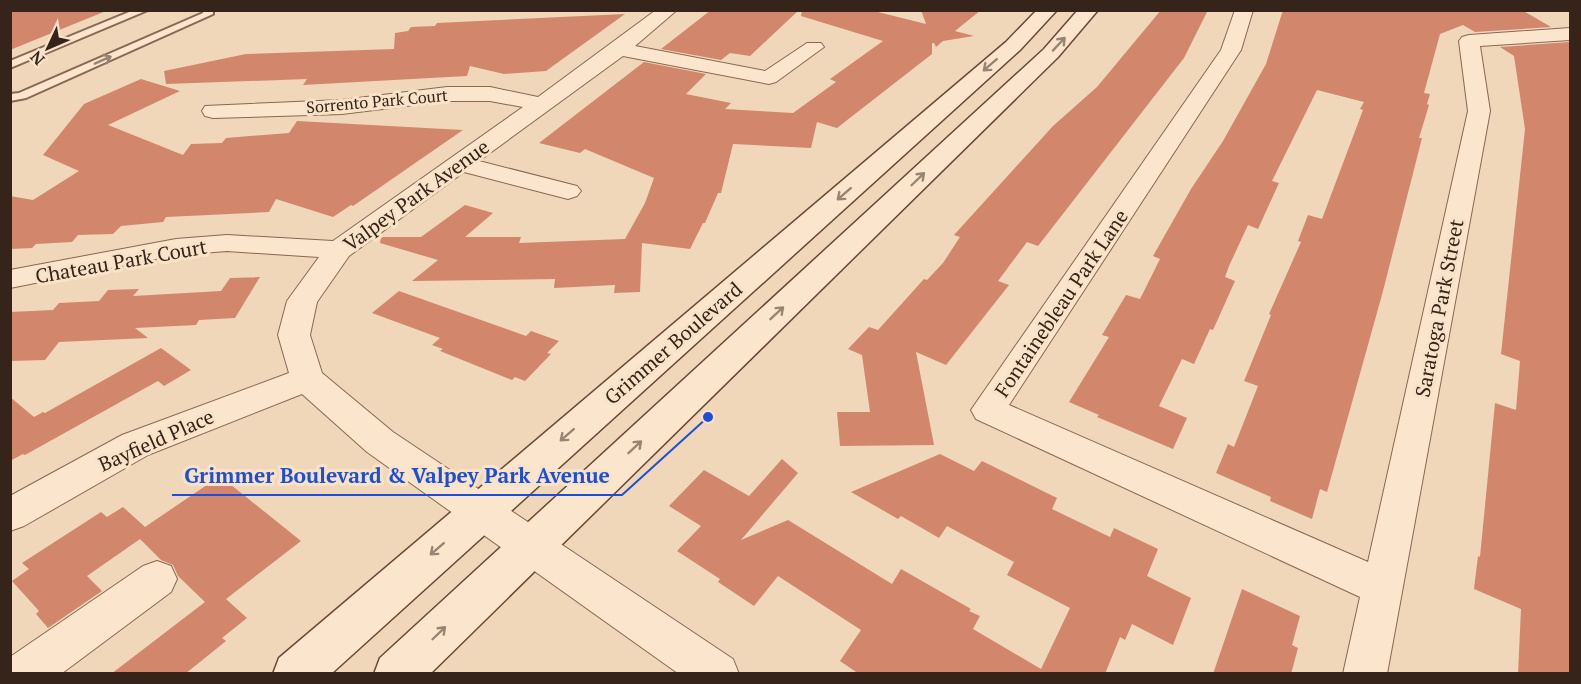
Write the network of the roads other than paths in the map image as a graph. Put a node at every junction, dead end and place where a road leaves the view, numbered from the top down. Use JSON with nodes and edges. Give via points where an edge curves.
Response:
{"nodes":[{"id":1,"x":144,"y":10,"type":"edge"},
{"id":2,"x":208,"y":10,"type":"edge"},
{"id":3,"x":668,"y":10,"type":"edge"},
{"id":4,"x":1048,"y":10,"type":"edge"},
{"id":5,"x":1089,"y":10,"type":"edge"},
{"id":6,"x":1244,"y":10,"type":"edge"},
{"id":7,"x":1570,"y":34,"type":"edge"},
{"id":8,"x":814,"y":47,"type":"dead end"},
{"id":9,"x":618,"y":50,"type":"junction"},
{"id":10,"x":10,"y":65,"type":"edge"},
{"id":11,"x":10,"y":98,"type":"edge"},
{"id":12,"x":541,"y":104,"type":"junction"},
{"id":13,"x":213,"y":111,"type":"dead end"},
{"id":14,"x":460,"y":163,"type":"junction"},
{"id":15,"x":568,"y":191,"type":"dead end"},
{"id":16,"x":339,"y":250,"type":"junction"},
{"id":17,"x":10,"y":279,"type":"edge"},
{"id":18,"x":307,"y":379,"type":"junction"},
{"id":19,"x":481,"y":511,"type":"junction"},
{"id":20,"x":10,"y":514,"type":"edge"},
{"id":21,"x":531,"y":544,"type":"junction"},
{"id":22,"x":157,"y":579,"type":"dead end"},
{"id":23,"x":1383,"y":588,"type":"junction"},
{"id":24,"x":24,"y":674,"type":"edge"},
{"id":25,"x":296,"y":674,"type":"edge"},
{"id":26,"x":397,"y":674,"type":"edge"},
{"id":27,"x":717,"y":674,"type":"edge"},
{"id":28,"x":1365,"y":674,"type":"edge"}],
"edges":[{"from":1,"to":10,"type":"lane"},
{"from":11,"to":2,"type":"lane","one_way":true,"via":[[186,24],[208,14]]},
{"from":3,"to":9,"type":"street","name":"Valpey Park Avenue"},
{"from":4,"to":19,"type":"main road","name":"Grimmer Boulevard","one_way":true,"via":[[1004,54]]},
{"from":21,"to":5,"type":"main road","one_way":true,"via":[[1043,61]]},
{"from":6,"to":23,"type":"street","name":"Fontainebleau Park Lane","via":[[1231,50],[988,410]]},
{"from":7,"to":23,"type":"street","name":"Saratoga Park Street","via":[[1469,41],[1479,111]]},
{"from":8,"to":9,"type":"street","via":[[769,78]]},
{"from":9,"to":12,"type":"street","name":"Valpey Park Avenue"},
{"from":12,"to":13,"type":"street","name":"Sorrento Park Court","via":[[490,94],[447,94],[342,106]]},
{"from":12,"to":14,"type":"street","name":"Valpey Park Avenue"},
{"from":14,"to":15,"type":"street"},
{"from":14,"to":16,"type":"street","name":"Valpey Park Avenue"},
{"from":16,"to":17,"type":"street","name":"Chateau Park Court","via":[[227,243],[176,247]]},
{"from":16,"to":18,"type":"street","name":"Valpey Park Avenue","via":[[302,301],[294,335]]},
{"from":18,"to":19,"type":"street","via":[[380,442]]},
{"from":18,"to":20,"type":"street","name":"Bayfield Place","via":[[135,445]]},
{"from":19,"to":21,"type":"street"},
{"from":19,"to":25,"type":"main road","name":"Grimmer Boulevard","one_way":true},
{"from":26,"to":21,"type":"main road","one_way":true},
{"from":21,"to":27,"type":"street"},
{"from":22,"to":24,"type":"street"},
{"from":23,"to":28,"type":"street","name":"Saratoga Park Street"}]}
